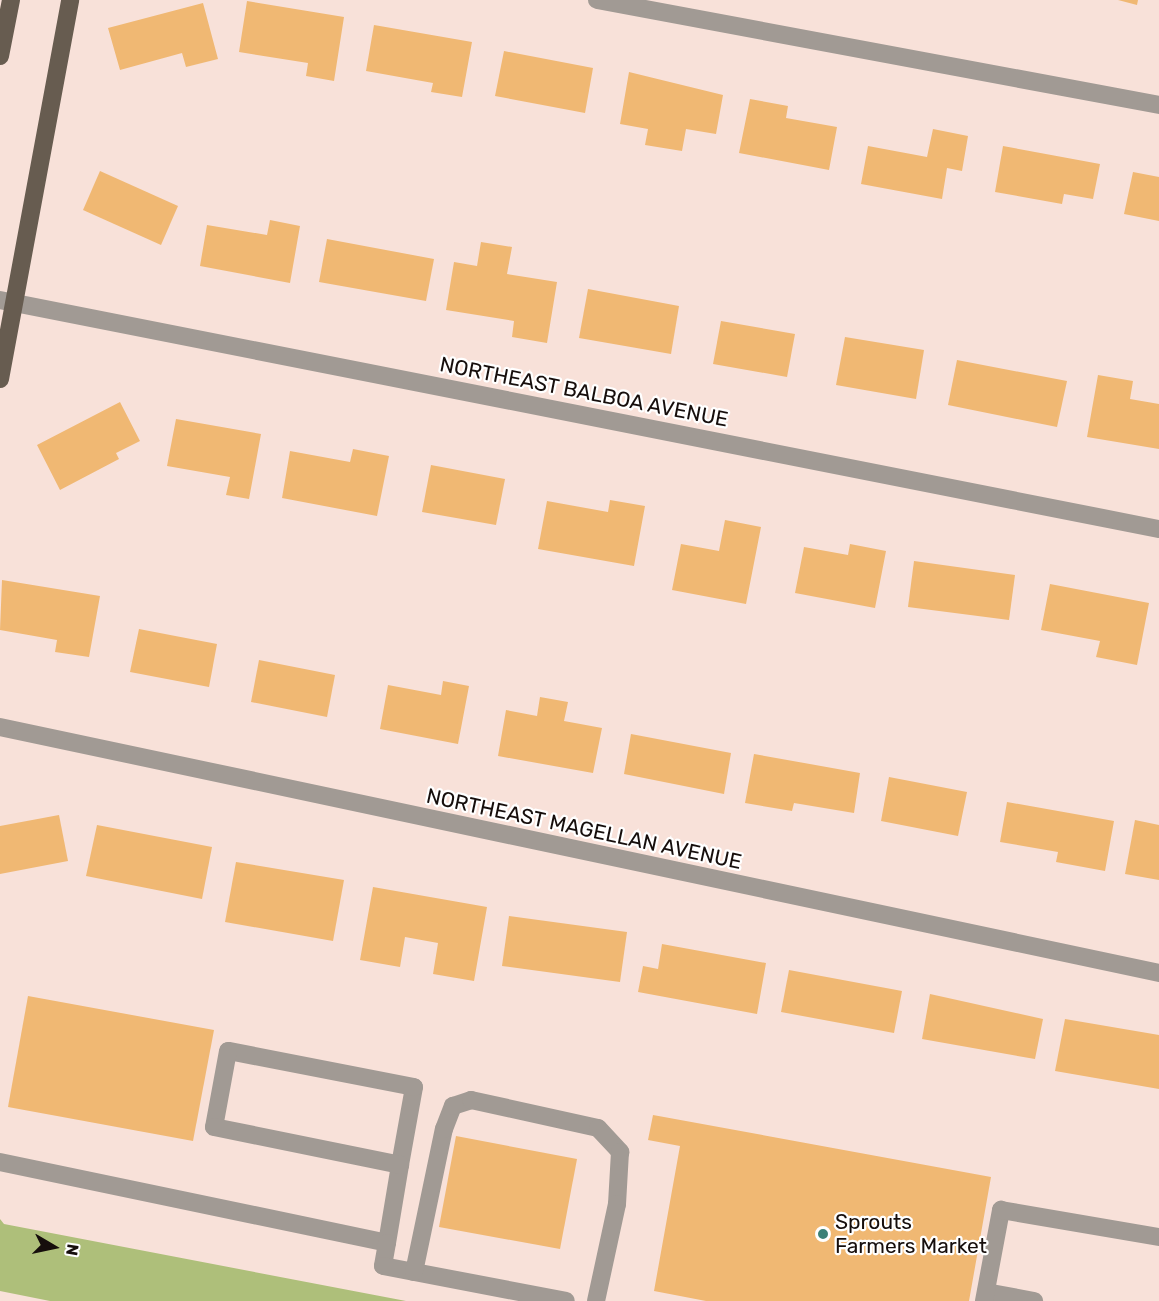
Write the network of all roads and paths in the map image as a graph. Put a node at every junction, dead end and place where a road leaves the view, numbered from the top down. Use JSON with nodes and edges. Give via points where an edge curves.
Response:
{"nodes":[{"id":1,"x":10,"y":0,"type":"edge"},
{"id":2,"x":70,"y":0,"type":"edge"},
{"id":3,"x":597,"y":0,"type":"edge"},
{"id":4,"x":0,"y":56,"type":"edge"},
{"id":5,"x":1159,"y":105,"type":"edge"},
{"id":6,"x":7,"y":301,"type":"edge"},
{"id":7,"x":0,"y":379,"type":"edge"},
{"id":8,"x":1159,"y":529,"type":"edge"},
{"id":9,"x":0,"y":727,"type":"edge"},
{"id":10,"x":1159,"y":973,"type":"edge"},
{"id":11,"x":0,"y":1162,"type":"edge"},
{"id":12,"x":400,"y":1165,"type":"junction"},
{"id":13,"x":1159,"y":1237,"type":"edge"},
{"id":14,"x":387,"y":1243,"type":"junction"},
{"id":15,"x":414,"y":1272,"type":"junction"},
{"id":16,"x":985,"y":1296,"type":"edge"},
{"id":17,"x":566,"y":1301,"type":"edge"},
{"id":18,"x":596,"y":1301,"type":"edge"},
{"id":19,"x":1034,"y":1301,"type":"edge"}],
"edges":[{"from":1,"to":4,"type":"main road"},
{"from":2,"to":6,"type":"main road"},
{"from":3,"to":5,"type":"street"},
{"from":6,"to":7,"type":"main road"},
{"from":6,"to":8,"type":"street","name":"NORTHEAST BALBOA AVENUE"},
{"from":9,"to":10,"type":"street","name":"NORTHEAST MAGELLAN AVENUE"},
{"from":11,"to":14,"type":"street"},
{"from":12,"to":12,"type":"street","via":[[414,1087],[228,1051],[214,1127]]},
{"from":12,"to":14,"type":"street"},
{"from":13,"to":16,"type":"street","via":[[1001,1210]]},
{"from":14,"to":15,"type":"street","via":[[383,1266]]},
{"from":15,"to":17,"type":"street"},
{"from":15,"to":18,"type":"street","via":[[444,1129],[453,1106],[471,1100],[598,1128],[620,1152],[617,1204]]},
{"from":16,"to":19,"type":"street"}]}
